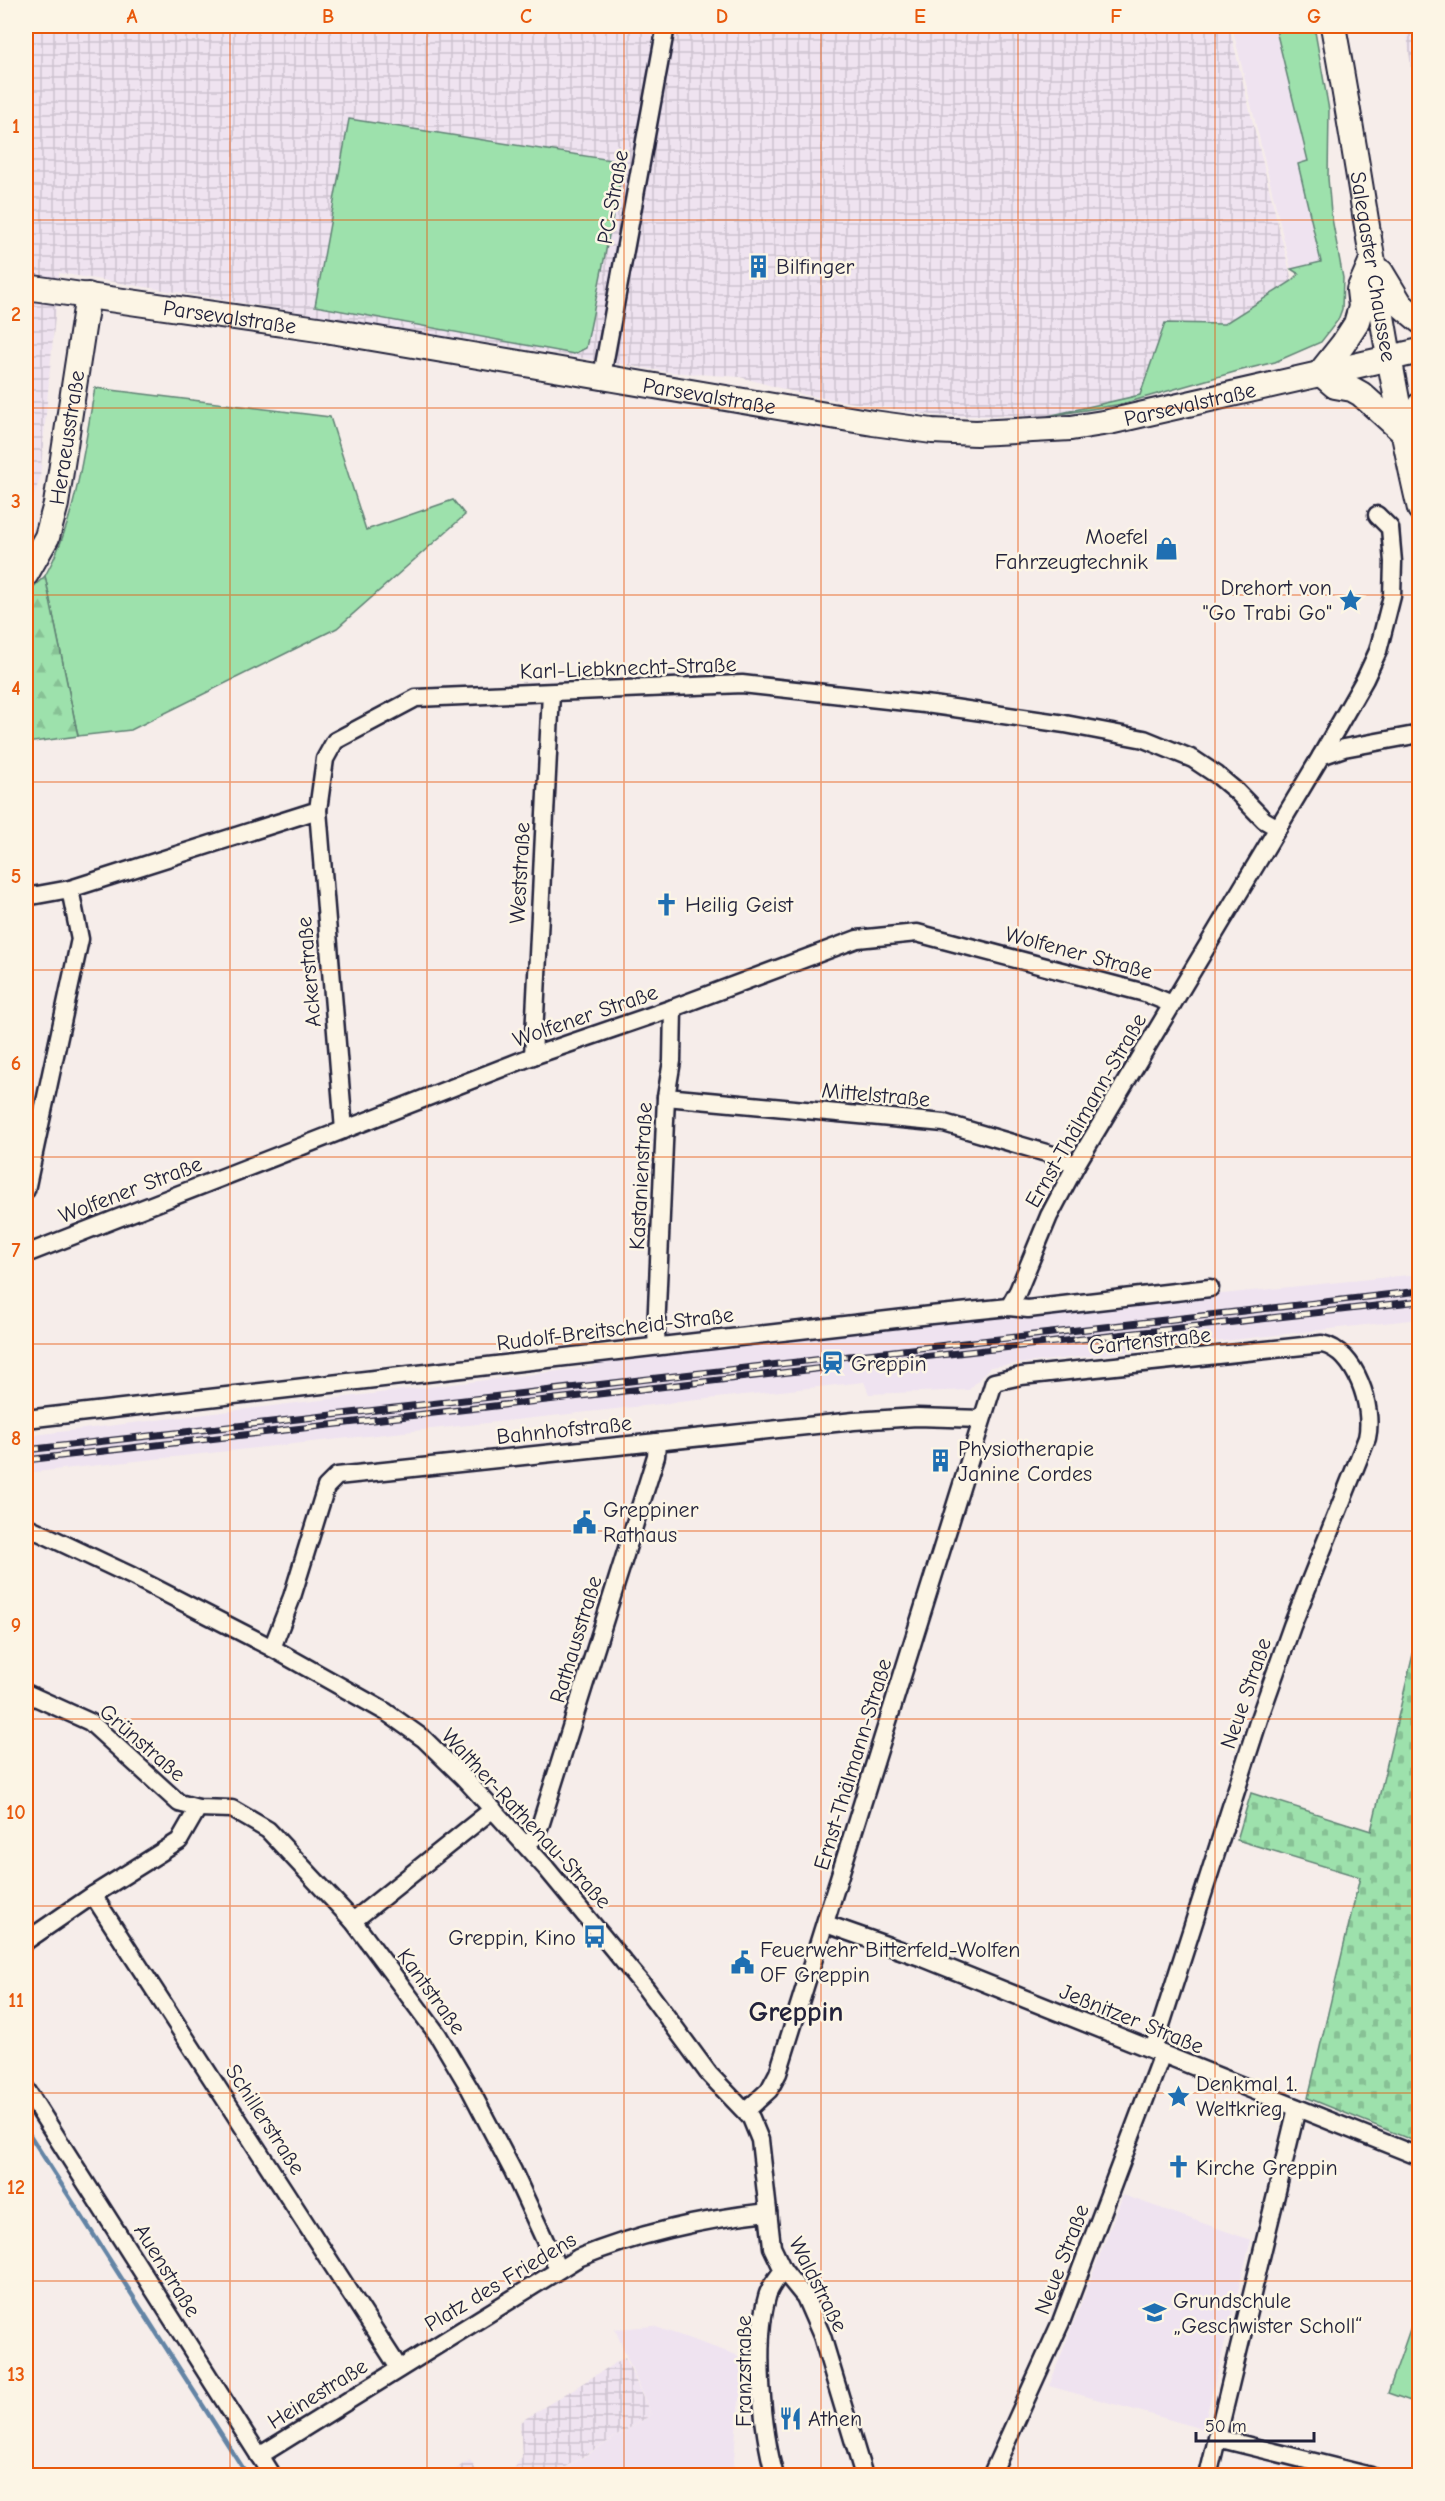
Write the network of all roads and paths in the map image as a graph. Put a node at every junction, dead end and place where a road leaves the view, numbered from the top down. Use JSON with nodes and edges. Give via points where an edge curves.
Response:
{"nodes":[{"id":1,"x":666,"y":26,"type":"edge"},
{"id":2,"x":1333,"y":26,"type":"edge"},
{"id":3,"x":1372,"y":260,"type":"junction"},
{"id":4,"x":26,"y":287,"type":"edge"},
{"id":5,"x":88,"y":295,"type":"junction"},
{"id":6,"x":1419,"y":321,"type":"edge"},
{"id":7,"x":1419,"y":351,"type":"edge"},
{"id":8,"x":1390,"y":358,"type":"junction"},
{"id":9,"x":1320,"y":373,"type":"junction"},
{"id":10,"x":602,"y":376,"type":"junction"},
{"id":11,"x":1419,"y":405,"type":"edge"},
{"id":12,"x":1403,"y":432,"type":"junction"},
{"id":13,"x":1419,"y":509,"type":"edge"},
{"id":14,"x":1377,"y":514,"type":"dead end"},
{"id":15,"x":26,"y":574,"type":"edge"},
{"id":16,"x":551,"y":693,"type":"junction"},
{"id":17,"x":1419,"y":734,"type":"edge"},
{"id":18,"x":1322,"y":756,"type":"junction"},
{"id":19,"x":318,"y":810,"type":"junction"},
{"id":20,"x":1278,"y":828,"type":"junction"},
{"id":21,"x":70,"y":889,"type":"junction"},
{"id":22,"x":26,"y":897,"type":"edge"},
{"id":23,"x":1172,"y":1004,"type":"junction"},
{"id":24,"x":673,"y":1008,"type":"junction"},
{"id":25,"x":533,"y":1056,"type":"junction"},
{"id":26,"x":666,"y":1097,"type":"junction"},
{"id":27,"x":344,"y":1130,"type":"junction"},
{"id":28,"x":1076,"y":1165,"type":"junction"},
{"id":29,"x":26,"y":1190,"type":"edge"},
{"id":30,"x":26,"y":1254,"type":"edge"},
{"id":31,"x":1210,"y":1288,"type":"dead end"},
{"id":32,"x":1009,"y":1307,"type":"junction"},
{"id":33,"x":657,"y":1346,"type":"junction"},
{"id":34,"x":1345,"y":1357,"type":"joint"},
{"id":35,"x":26,"y":1419,"type":"edge"},
{"id":36,"x":981,"y":1419,"type":"junction"},
{"id":37,"x":657,"y":1442,"type":"junction"},
{"id":38,"x":26,"y":1526,"type":"edge"},
{"id":39,"x":272,"y":1648,"type":"junction"},
{"id":40,"x":26,"y":1693,"type":"edge"},
{"id":41,"x":198,"y":1808,"type":"junction"},
{"id":42,"x":493,"y":1809,"type":"junction"},
{"id":43,"x":526,"y":1845,"type":"junction"},
{"id":44,"x":93,"y":1895,"type":"junction"},
{"id":45,"x":353,"y":1921,"type":"junction"},
{"id":46,"x":826,"y":1924,"type":"junction"},
{"id":47,"x":26,"y":1941,"type":"edge"},
{"id":48,"x":1157,"y":2052,"type":"junction"},
{"id":49,"x":26,"y":2089,"type":"edge"},
{"id":50,"x":1297,"y":2108,"type":"junction"},
{"id":51,"x":746,"y":2111,"type":"junction"},
{"id":52,"x":1419,"y":2157,"type":"edge"},
{"id":53,"x":768,"y":2212,"type":"junction"},
{"id":54,"x":558,"y":2269,"type":"junction"},
{"id":55,"x":783,"y":2270,"type":"junction"},
{"id":56,"x":399,"y":2368,"type":"junction"},
{"id":57,"x":1217,"y":2438,"type":"junction"},
{"id":58,"x":259,"y":2456,"type":"junction"},
{"id":59,"x":272,"y":2475,"type":"edge"},
{"id":60,"x":775,"y":2475,"type":"edge"},
{"id":61,"x":864,"y":2475,"type":"edge"},
{"id":62,"x":991,"y":2475,"type":"edge"},
{"id":63,"x":1208,"y":2475,"type":"edge"},
{"id":64,"x":1371,"y":2475,"type":"edge"}],
"edges":[{"from":1,"to":10,"type":"street","name":"PC-Straße"},
{"from":2,"to":3,"type":"street","name":"Salegaster Chaussee"},
{"from":3,"to":6,"type":"street","via":[[1401,305]]},
{"from":3,"to":8,"type":"street","name":"Salegaster Chaussee"},
{"from":3,"to":9,"type":"street","via":[[1359,290],[1361,307],[1356,324]]},
{"from":4,"to":5,"type":"street","name":"Parsevalstraße"},
{"from":5,"to":10,"type":"street","name":"Parsevalstraße"},
{"from":5,"to":15,"type":"street","name":"Heraeusstraße","via":[[54,513],[47,537]]},
{"from":7,"to":8,"type":"street","name":"Parsevalstraße"},
{"from":8,"to":9,"type":"street","name":"Parsevalstraße"},
{"from":8,"to":12,"type":"street","name":"Salegaster Chaussee"},
{"from":9,"to":10,"type":"street","name":"Parsevalstraße","via":[[1087,426],[999,433],[908,428]]},
{"from":9,"to":12,"type":"street","via":[[1335,386],[1361,394]]},
{"from":11,"to":12,"type":"street","via":[[1418,418]]},
{"from":12,"to":13,"type":"street","name":"Salegaster Chaussee"},
{"from":14,"to":18,"type":"street","name":"Ernst-Thälmann-Straße","via":[[1390,528],[1393,562],[1386,623],[1365,679]]},
{"from":16,"to":19,"type":"street","name":"Karl-Liebknecht-Straße","via":[[416,698],[335,741],[325,759]]},
{"from":16,"to":20,"type":"street","name":"Karl-Liebknecht-Straße","via":[[742,684],[933,705],[1123,733],[1192,759]]},
{"from":16,"to":25,"type":"street","name":"Weststraße"},
{"from":17,"to":18,"type":"street"},
{"from":18,"to":20,"type":"street","name":"Ernst-Thälmann-Straße"},
{"from":19,"to":21,"type":"street"},
{"from":19,"to":27,"type":"street","name":"Ackerstraße"},
{"from":20,"to":23,"type":"street","name":"Ernst-Thälmann-Straße"},
{"from":21,"to":22,"type":"street"},
{"from":21,"to":29,"type":"street","via":[[80,939]]},
{"from":23,"to":24,"type":"street","name":"Wolfener Straße","via":[[1145,993],[917,933],[857,939]]},
{"from":23,"to":28,"type":"street","name":"Ernst-Thälmann-Straße"},
{"from":24,"to":25,"type":"street","name":"Wolfener Straße"},
{"from":24,"to":26,"type":"street","name":"Kastanienstraße","via":[[672,1061]]},
{"from":25,"to":27,"type":"street","name":"Wolfener Straße"},
{"from":26,"to":28,"type":"street","name":"Mittelstraße","via":[[944,1123]]},
{"from":26,"to":33,"type":"street","name":"Kastanienstraße"},
{"from":27,"to":30,"type":"street","name":"Wolfener Straße"},
{"from":28,"to":32,"type":"street","name":"Ernst-Thälmann-Straße","via":[[1049,1215]]},
{"from":31,"to":32,"type":"street","name":"Rudolf-Breitscheid-Straße","via":[[1028,1309]]},
{"from":32,"to":33,"type":"street","name":"Rudolf-Breitscheid-Straße"},
{"from":33,"to":35,"type":"street","name":"Rudolf-Breitscheid-Straße"},
{"from":34,"to":36,"type":"street","name":"Gartenstraße","via":[[1334,1347],[1322,1344],[1021,1376],[994,1382]]},
{"from":34,"to":48,"type":"street","name":"Neue Straße","via":[[1365,1396],[1370,1426],[1367,1438],[1260,1716]]},
{"from":36,"to":37,"type":"street","name":"Bahnhofstraße","via":[[886,1418]]},
{"from":36,"to":46,"type":"street","name":"Ernst-Thälmann-Straße"},
{"from":37,"to":39,"type":"street","name":"Bahnhofstraße","via":[[337,1476],[326,1487]]},
{"from":37,"to":43,"type":"street","name":"Rathausstraße","via":[[656,1456],[541,1823]]},
{"from":38,"to":39,"type":"street","name":"Walther-Rathenau-Straße"},
{"from":39,"to":42,"type":"street","name":"Walther-Rathenau-Straße","via":[[398,1720],[440,1755]]},
{"from":40,"to":41,"type":"street","name":"Grünstraße","via":[[90,1722],[179,1803]]},
{"from":41,"to":44,"type":"street","via":[[179,1841]]},
{"from":41,"to":45,"type":"street","name":"Kantstraße","via":[[232,1809],[268,1830]]},
{"from":42,"to":43,"type":"street","name":"Walther-Rathenau-Straße"},
{"from":42,"to":45,"type":"street"},
{"from":43,"to":51,"type":"street","name":"Walther-Rathenau-Straße","via":[[619,1954],[716,2082]]},
{"from":44,"to":47,"type":"street"},
{"from":44,"to":56,"type":"street","name":"Schillerstraße"},
{"from":45,"to":54,"type":"street","name":"Kantstraße","via":[[438,2035],[470,2089]]},
{"from":46,"to":48,"type":"street","name":"Jeßnitzer Straße"},
{"from":46,"to":51,"type":"street","name":"Ernst-Thälmann-Straße","via":[[778,2073],[769,2090]]},
{"from":48,"to":50,"type":"street","name":"Jeßnitzer Straße"},
{"from":48,"to":62,"type":"street","name":"Neue Straße","via":[[1057,2331]]},
{"from":49,"to":58,"type":"street","name":"Auenstraße"},
{"from":50,"to":52,"type":"street","name":"Jeßnitzer Straße"},
{"from":50,"to":57,"type":"street"},
{"from":51,"to":53,"type":"street","name":"Waldstraße","via":[[760,2140]]},
{"from":53,"to":54,"type":"street","name":"Platz des Friedens","via":[[721,2218],[622,2242]]},
{"from":53,"to":55,"type":"street","name":"Waldstraße","via":[[772,2247]]},
{"from":54,"to":56,"type":"street","name":"Platz des Friedens"},
{"from":55,"to":60,"type":"street","name":"Franzstraße","via":[[766,2297],[761,2342],[765,2429]]},
{"from":55,"to":61,"type":"street","name":"Waldstraße","via":[[805,2298],[822,2336]]},
{"from":56,"to":58,"type":"street","name":"Heinestraße"},
{"from":57,"to":63,"type":"street"},
{"from":57,"to":64,"type":"street"},
{"from":58,"to":59,"type":"street","name":"Auenstraße"}]}
